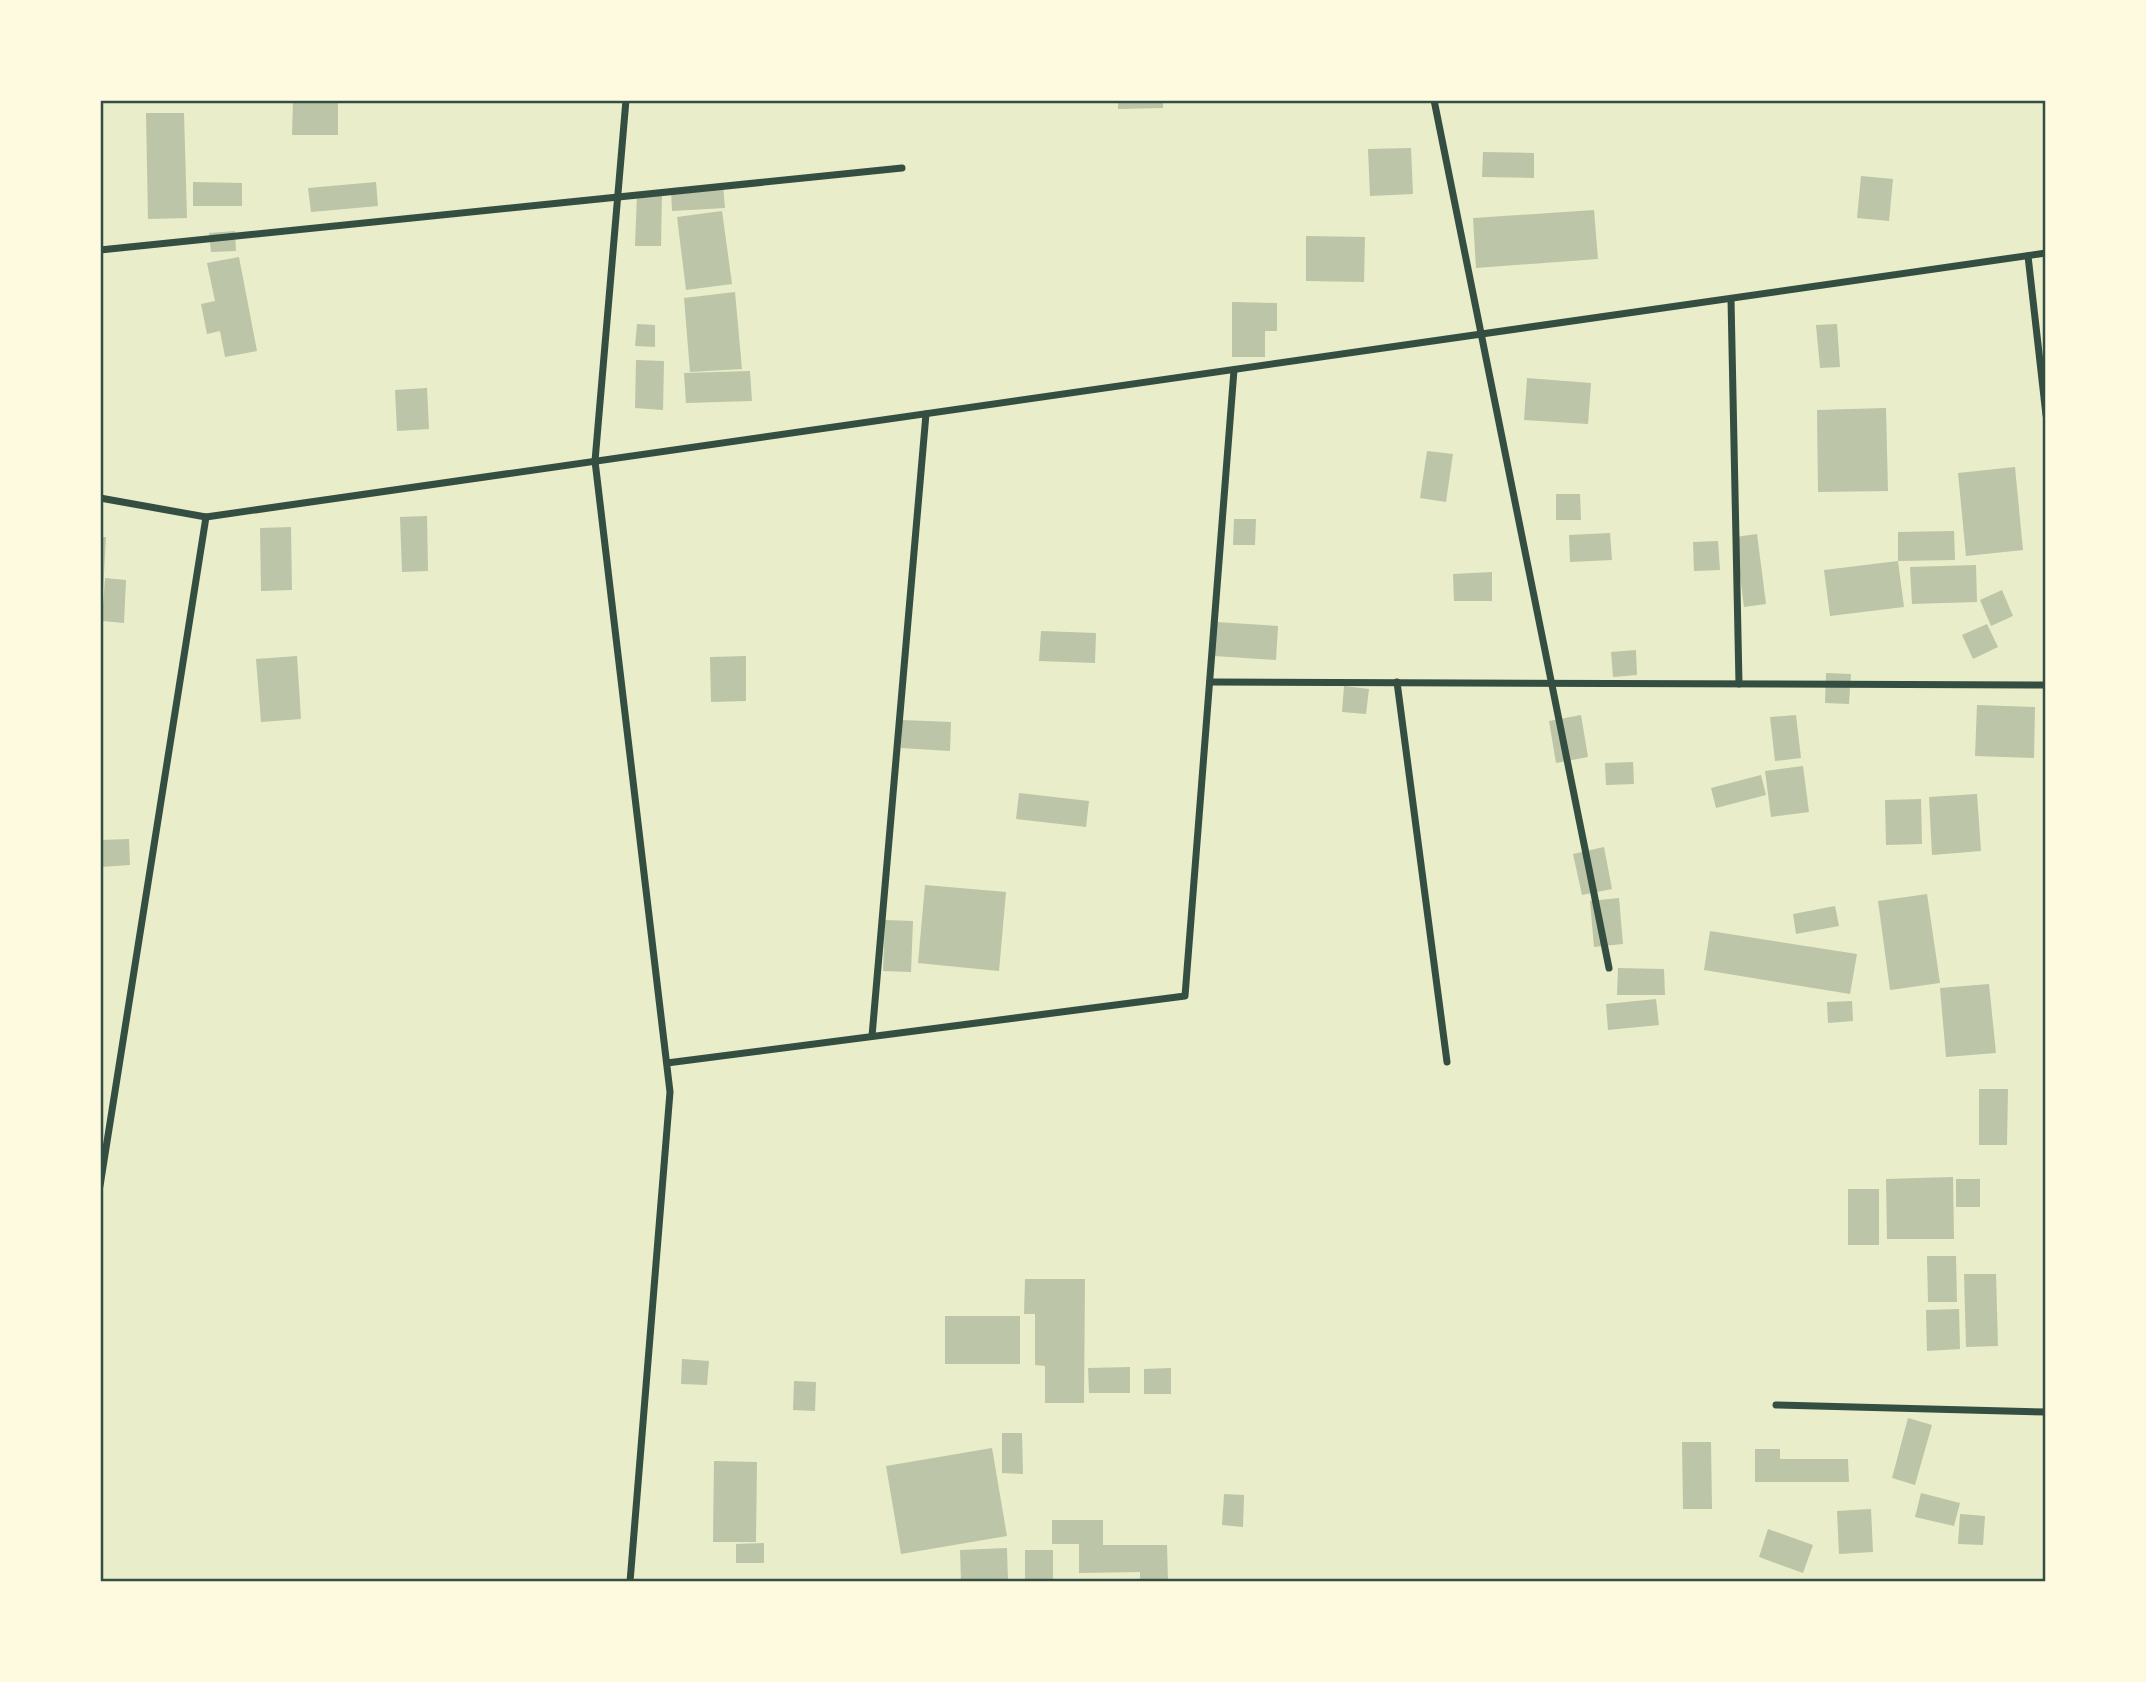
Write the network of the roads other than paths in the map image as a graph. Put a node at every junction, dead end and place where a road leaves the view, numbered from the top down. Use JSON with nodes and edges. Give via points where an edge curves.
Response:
{"nodes":[{"id":1,"x":626,"y":100,"type":"edge"},
{"id":2,"x":1434,"y":100,"type":"edge"},
{"id":3,"x":902,"y":168,"type":"dead end"},
{"id":4,"x":618,"y":197,"type":"junction"},
{"id":5,"x":100,"y":250,"type":"edge"},
{"id":6,"x":2046,"y":253,"type":"edge"},
{"id":7,"x":2028,"y":256,"type":"junction"},
{"id":8,"x":1731,"y":299,"type":"junction"},
{"id":9,"x":1482,"y":335,"type":"junction"},
{"id":10,"x":1234,"y":370,"type":"junction"},
{"id":11,"x":926,"y":414,"type":"junction"},
{"id":12,"x":2046,"y":415,"type":"edge"},
{"id":13,"x":595,"y":461,"type":"junction"},
{"id":14,"x":100,"y":498,"type":"edge"},
{"id":15,"x":206,"y":517,"type":"junction"},
{"id":16,"x":1210,"y":682,"type":"junction"},
{"id":17,"x":1397,"y":682,"type":"junction"},
{"id":18,"x":1552,"y":683,"type":"junction"},
{"id":19,"x":1739,"y":684,"type":"junction"},
{"id":20,"x":2046,"y":685,"type":"edge"},
{"id":21,"x":1609,"y":968,"type":"dead end"},
{"id":22,"x":872,"y":1036,"type":"junction"},
{"id":23,"x":1447,"y":1062,"type":"dead end"},
{"id":24,"x":667,"y":1063,"type":"junction"},
{"id":25,"x":100,"y":1186,"type":"edge"},
{"id":26,"x":1776,"y":1405,"type":"dead end"},
{"id":27,"x":2046,"y":1412,"type":"edge"},
{"id":28,"x":630,"y":1582,"type":"edge"}],
"edges":[{"from":1,"to":4,"type":"street"},
{"from":2,"to":9,"type":"street"},
{"from":3,"to":4,"type":"street"},
{"from":4,"to":5,"type":"street"},
{"from":4,"to":13,"type":"street"},
{"from":6,"to":7,"type":"street"},
{"from":7,"to":8,"type":"street"},
{"from":7,"to":12,"type":"street"},
{"from":8,"to":9,"type":"street"},
{"from":8,"to":19,"type":"street"},
{"from":9,"to":10,"type":"street"},
{"from":9,"to":18,"type":"street"},
{"from":10,"to":11,"type":"street"},
{"from":10,"to":16,"type":"street"},
{"from":11,"to":13,"type":"street"},
{"from":11,"to":22,"type":"street"},
{"from":13,"to":15,"type":"street"},
{"from":13,"to":24,"type":"street"},
{"from":14,"to":15,"type":"street"},
{"from":15,"to":25,"type":"street"},
{"from":16,"to":17,"type":"street"},
{"from":16,"to":22,"type":"street","via":[[1185,996]]},
{"from":17,"to":18,"type":"street"},
{"from":17,"to":23,"type":"street"},
{"from":18,"to":19,"type":"street"},
{"from":18,"to":21,"type":"street"},
{"from":19,"to":20,"type":"street"},
{"from":22,"to":24,"type":"street"},
{"from":24,"to":28,"type":"street","via":[[670,1092]]},
{"from":26,"to":27,"type":"street"}]}
